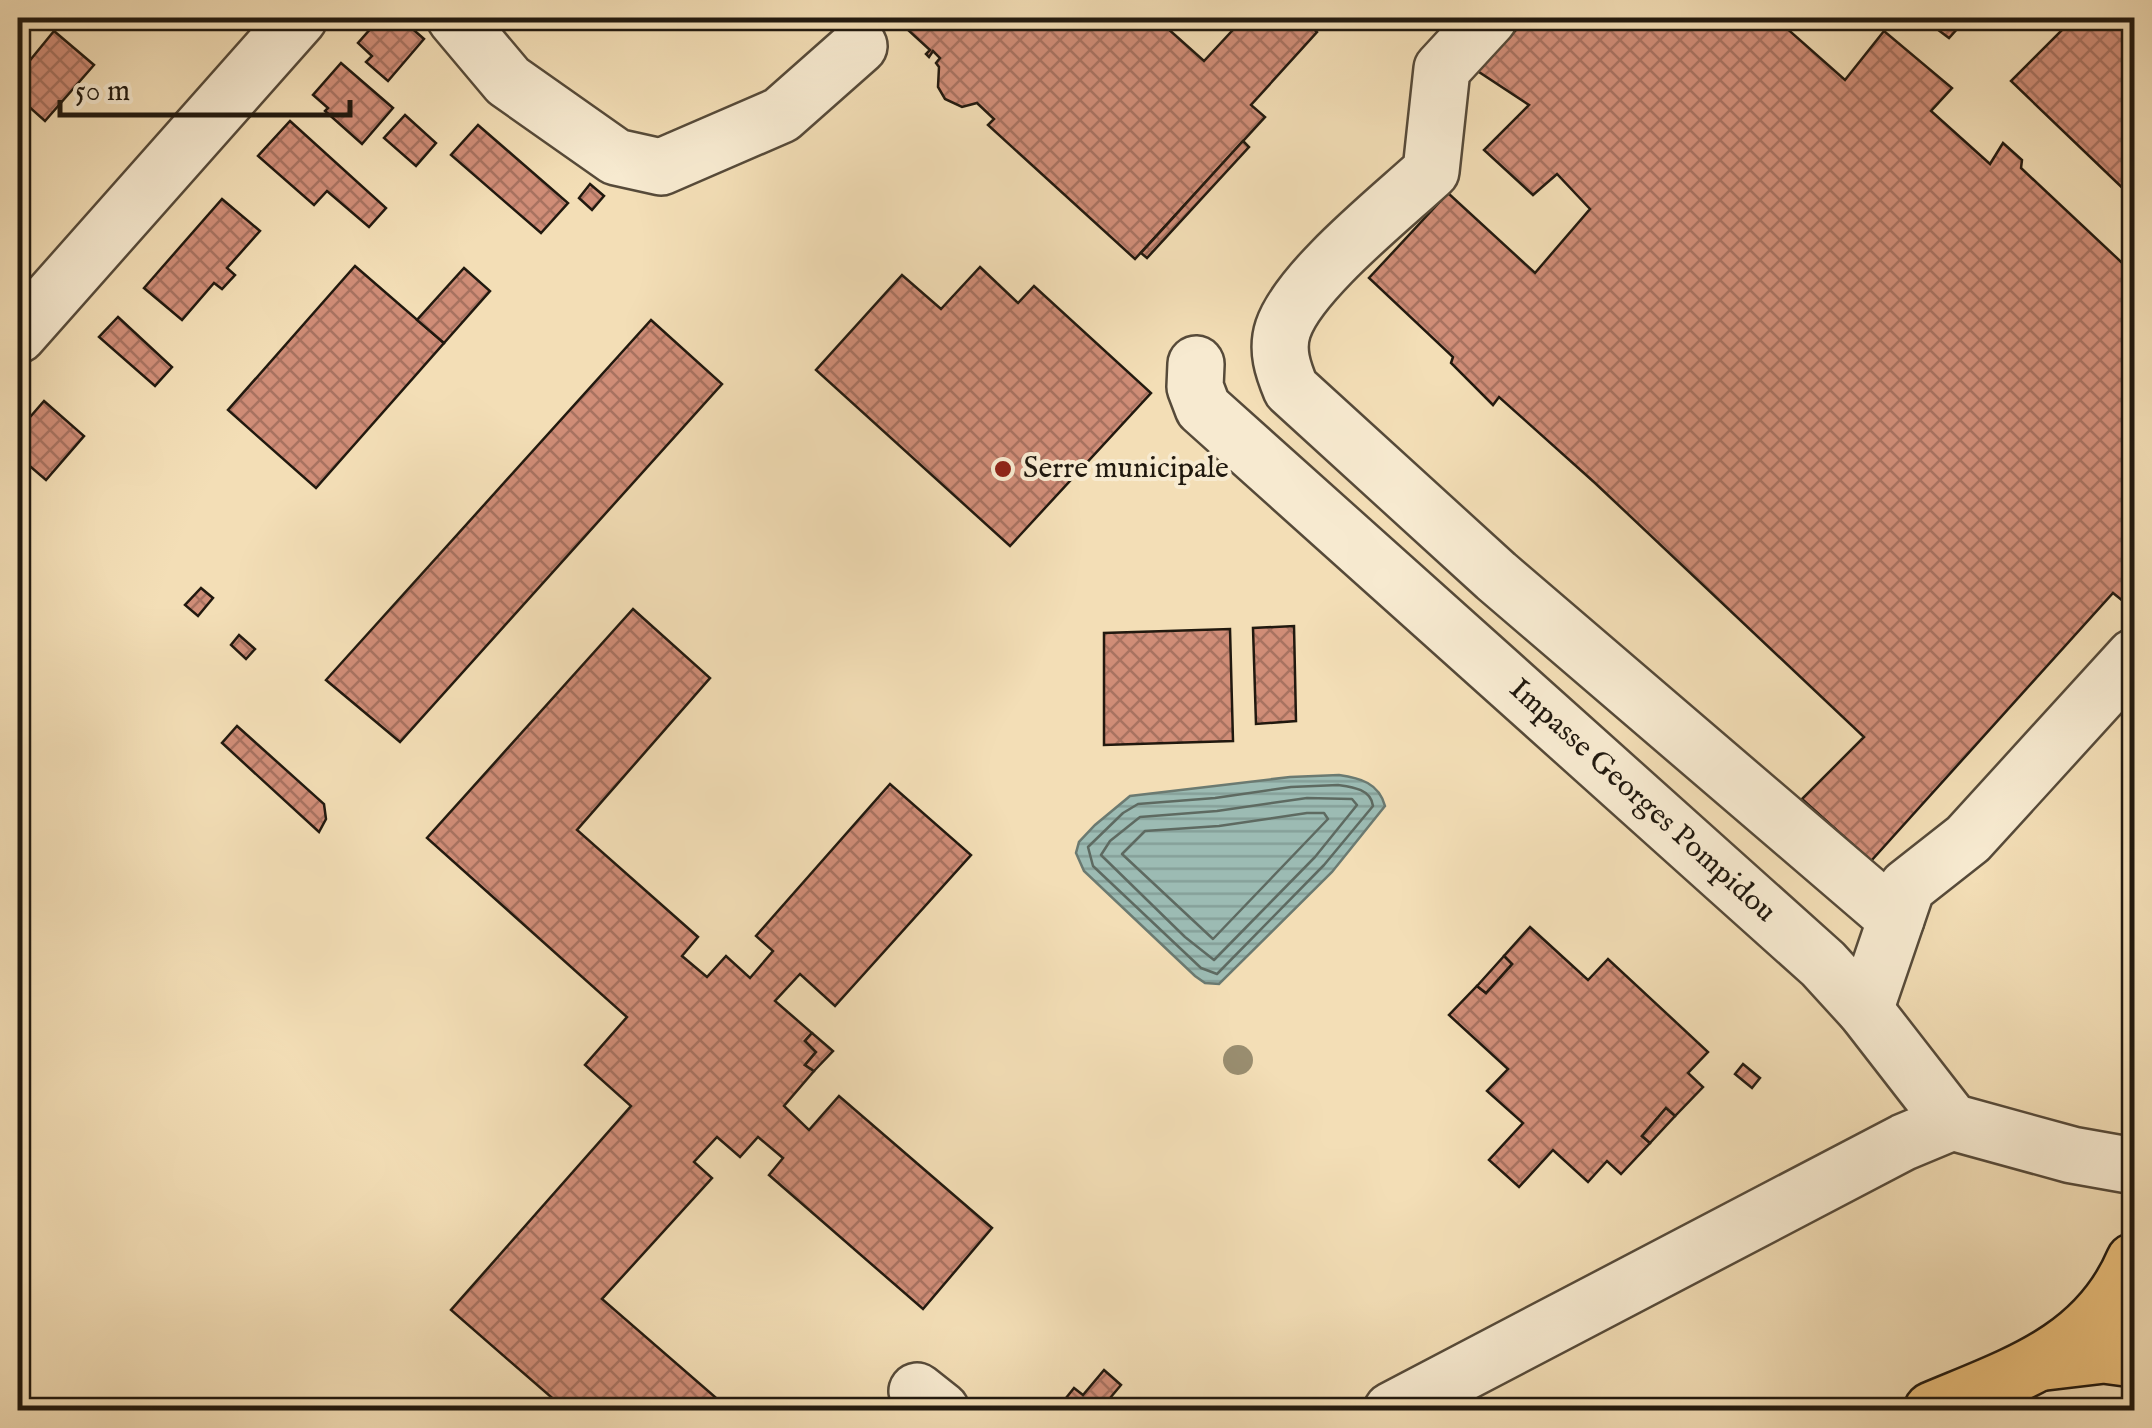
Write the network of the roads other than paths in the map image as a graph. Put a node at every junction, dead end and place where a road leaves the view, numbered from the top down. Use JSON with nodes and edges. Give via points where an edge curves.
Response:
{"nodes":[{"id":1,"x":255,"y":18,"type":"edge"},
{"id":2,"x":298,"y":18,"type":"edge"},
{"id":3,"x":455,"y":18,"type":"edge"},
{"id":4,"x":1489,"y":18,"type":"edge"},
{"id":5,"x":859,"y":46,"type":"dead end"},
{"id":6,"x":18,"y":282,"type":"edge"},
{"id":7,"x":18,"y":335,"type":"edge"},
{"id":8,"x":1196,"y":364,"type":"dead end"},
{"id":9,"x":2134,"y":657,"type":"edge"},
{"id":10,"x":1896,"y":919,"type":"junction"},
{"id":11,"x":1865,"y":1010,"type":"junction"},
{"id":12,"x":1952,"y":1122,"type":"junction"},
{"id":13,"x":2134,"y":1166,"type":"edge"},
{"id":14,"x":2134,"y":1261,"type":"edge"},
{"id":15,"x":2134,"y":1359,"type":"edge"},
{"id":16,"x":2045,"y":1362,"type":"junction"},
{"id":17,"x":1392,"y":1410,"type":"edge"},
{"id":18,"x":1932,"y":1410,"type":"edge"}],
"edges":[{"from":1,"to":6,"type":"street"},
{"from":2,"to":7,"type":"street"},
{"from":3,"to":5,"type":"street","via":[[508,81],[616,157],[661,167],[780,115]]},
{"from":4,"to":10,"type":"street","via":[[1442,70],[1430,170],[1292,310],[1281,332],[1281,364],[1291,389],[1496,576]]},
{"from":8,"to":11,"type":"street","name":"Impasse Georges Pompidou","via":[[1195,387],[1204,408],[1823,964]]},
{"from":9,"to":10,"type":"street","via":[[1968,839],[1907,888]]},
{"from":10,"to":11,"type":"street"},
{"from":11,"to":12,"type":"street","name":"Impasse Georges Pompidou"},
{"from":12,"to":13,"type":"street"},
{"from":12,"to":17,"type":"street"},
{"from":14,"to":16,"type":"main road","via":[[2103,1314]]},
{"from":15,"to":16,"type":"main road","via":[[2104,1355]]},
{"from":16,"to":18,"type":"main road"}]}
